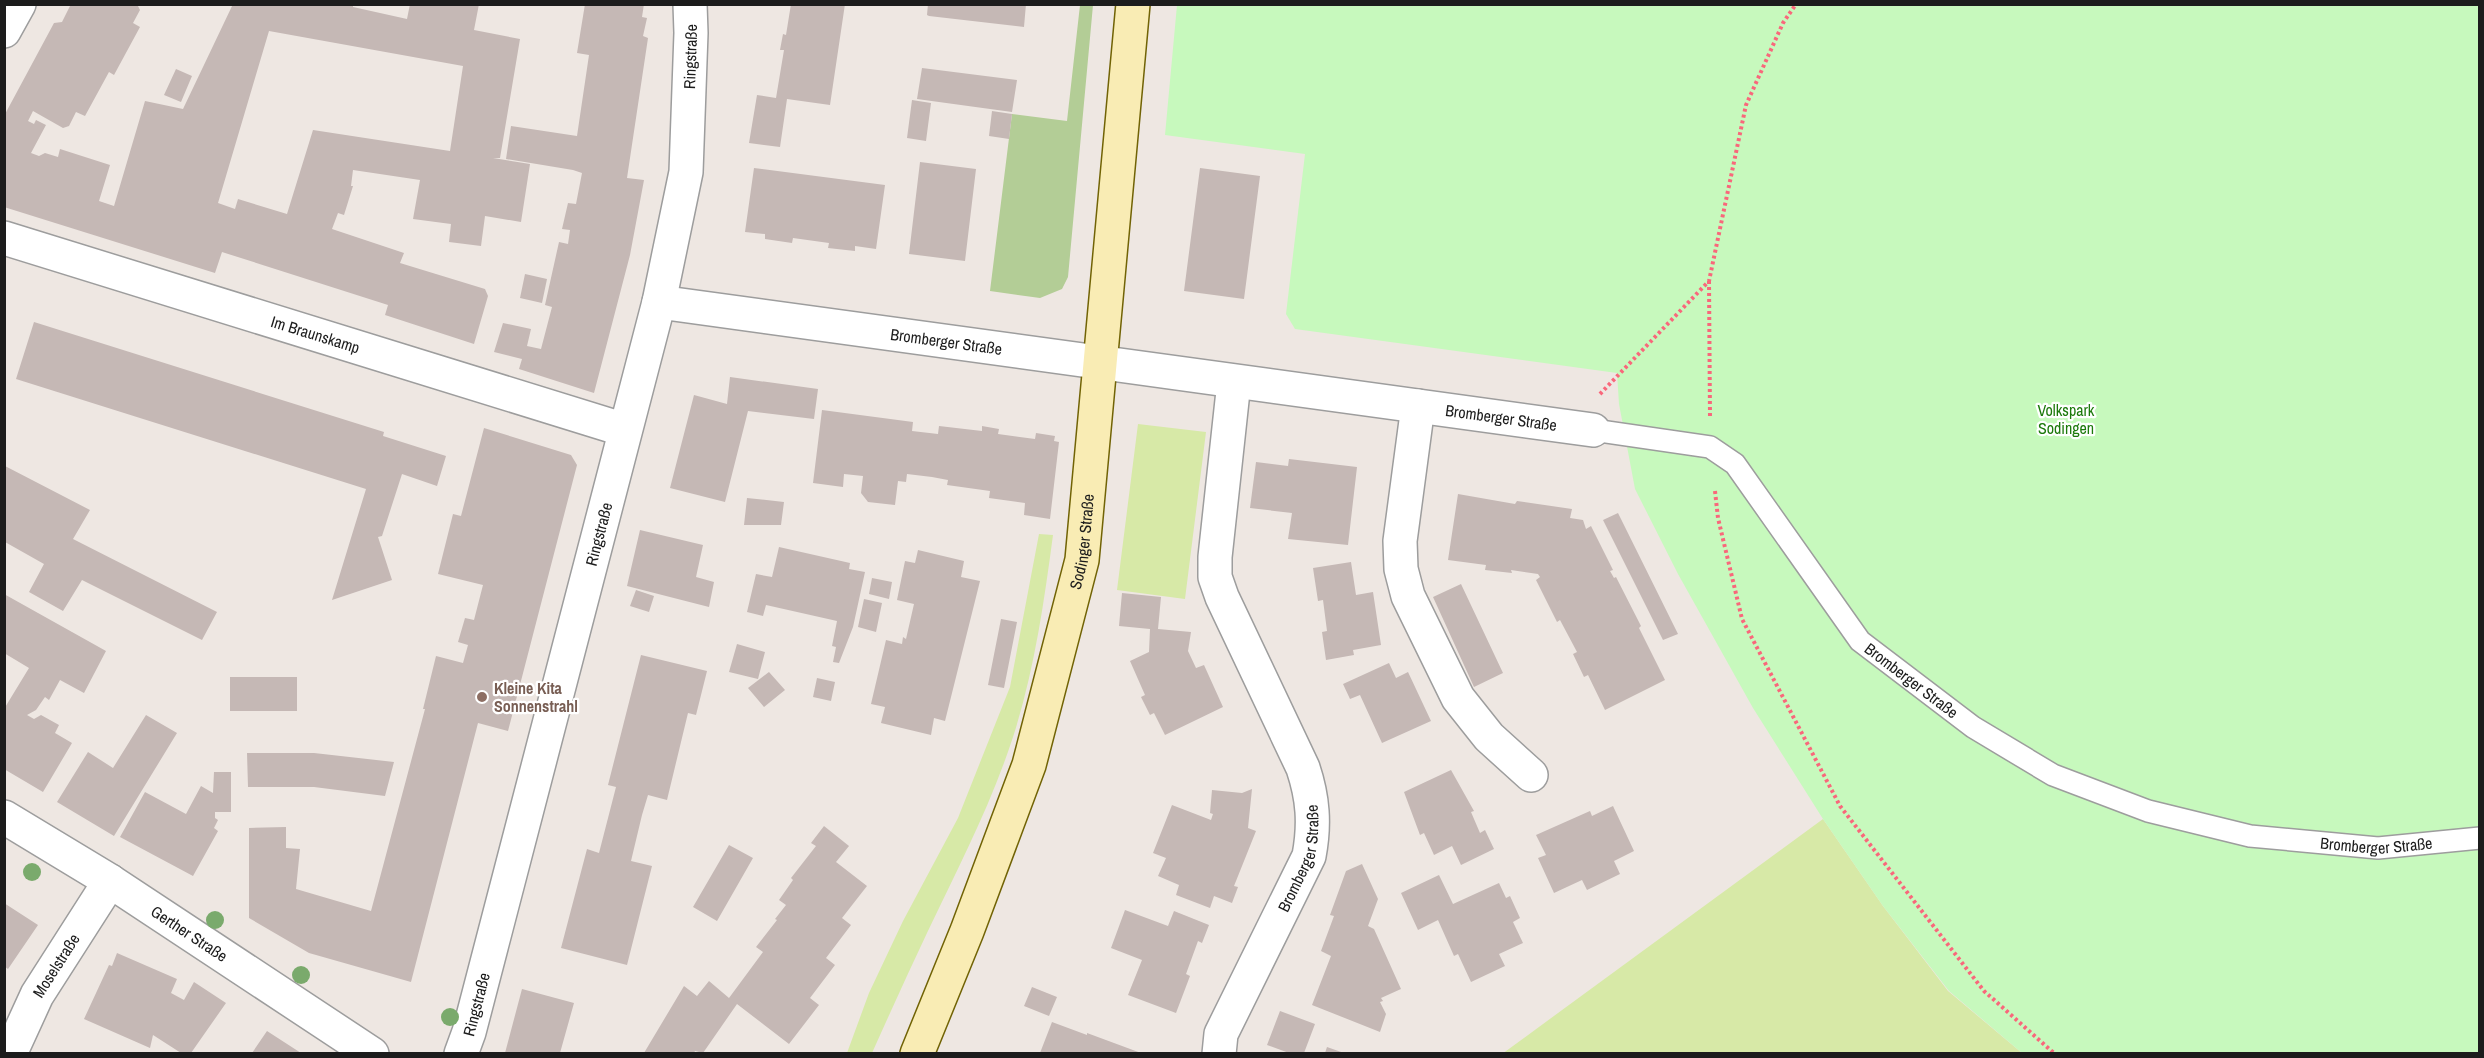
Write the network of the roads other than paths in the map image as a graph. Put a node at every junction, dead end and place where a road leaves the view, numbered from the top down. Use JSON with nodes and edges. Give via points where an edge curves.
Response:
{"nodes":[{"id":1,"x":19,"y":4,"type":"edge"},
{"id":2,"x":690,"y":4,"type":"edge"},
{"id":3,"x":1133,"y":4,"type":"edge"},
{"id":4,"x":4,"y":31,"type":"edge"},
{"id":5,"x":4,"y":238,"type":"edge"},
{"id":6,"x":659,"y":302,"type":"junction"},
{"id":7,"x":1099,"y":364,"type":"junction"},
{"id":8,"x":1234,"y":382,"type":"junction"},
{"id":9,"x":1418,"y":406,"type":"junction"},
{"id":10,"x":625,"y":430,"type":"junction"},
{"id":11,"x":1593,"y":430,"type":"joint"},
{"id":12,"x":1531,"y":775,"type":"dead end"},
{"id":13,"x":4,"y":817,"type":"edge"},
{"id":14,"x":2480,"y":838,"type":"edge"},
{"id":15,"x":110,"y":881,"type":"junction"},
{"id":16,"x":10,"y":1053,"type":"edge"},
{"id":17,"x":372,"y":1053,"type":"edge"},
{"id":18,"x":461,"y":1053,"type":"edge"},
{"id":19,"x":917,"y":1053,"type":"edge"},
{"id":20,"x":1219,"y":1053,"type":"edge"}],
"edges":[{"from":1,"to":4,"type":"street"},
{"from":2,"to":6,"type":"street","name":"Ringstraße","via":[[686,172]]},
{"from":3,"to":7,"type":"main road","name":"Sodinger Straße"},
{"from":5,"to":10,"type":"street","name":"Im Braunskamp"},
{"from":6,"to":7,"type":"street","name":"Bromberger Straße"},
{"from":6,"to":10,"type":"street","name":"Ringstraße"},
{"from":7,"to":8,"type":"street","name":"Bromberger Straße"},
{"from":7,"to":19,"type":"main road","name":"Sodinger Straße","via":[[1082,560],[1029,765]]},
{"from":8,"to":9,"type":"street","name":"Bromberger Straße"},
{"from":8,"to":20,"type":"street","name":"Bromberger Straße","via":[[1215,577],[1303,768],[1311,793],[1314,830],[1309,856],[1221,1034]]},
{"from":9,"to":11,"type":"street","name":"Bromberger Straße"},
{"from":9,"to":12,"type":"street","via":[[1400,541],[1401,569],[1408,596],[1458,698],[1489,737]]},
{"from":10,"to":18,"type":"street","name":"Ringstraße"},
{"from":11,"to":14,"type":"lane","name":"Bromberger Straße","via":[[1710,447],[1735,464],[1860,641],[1973,727],[2053,775],[2148,811],[2250,836],[2378,848]]},
{"from":13,"to":15,"type":"street","name":"Gerther Straße"},
{"from":15,"to":16,"type":"street","name":"Moselstraße","via":[[37,995]]},
{"from":15,"to":17,"type":"street","name":"Gerther Straße"}]}
